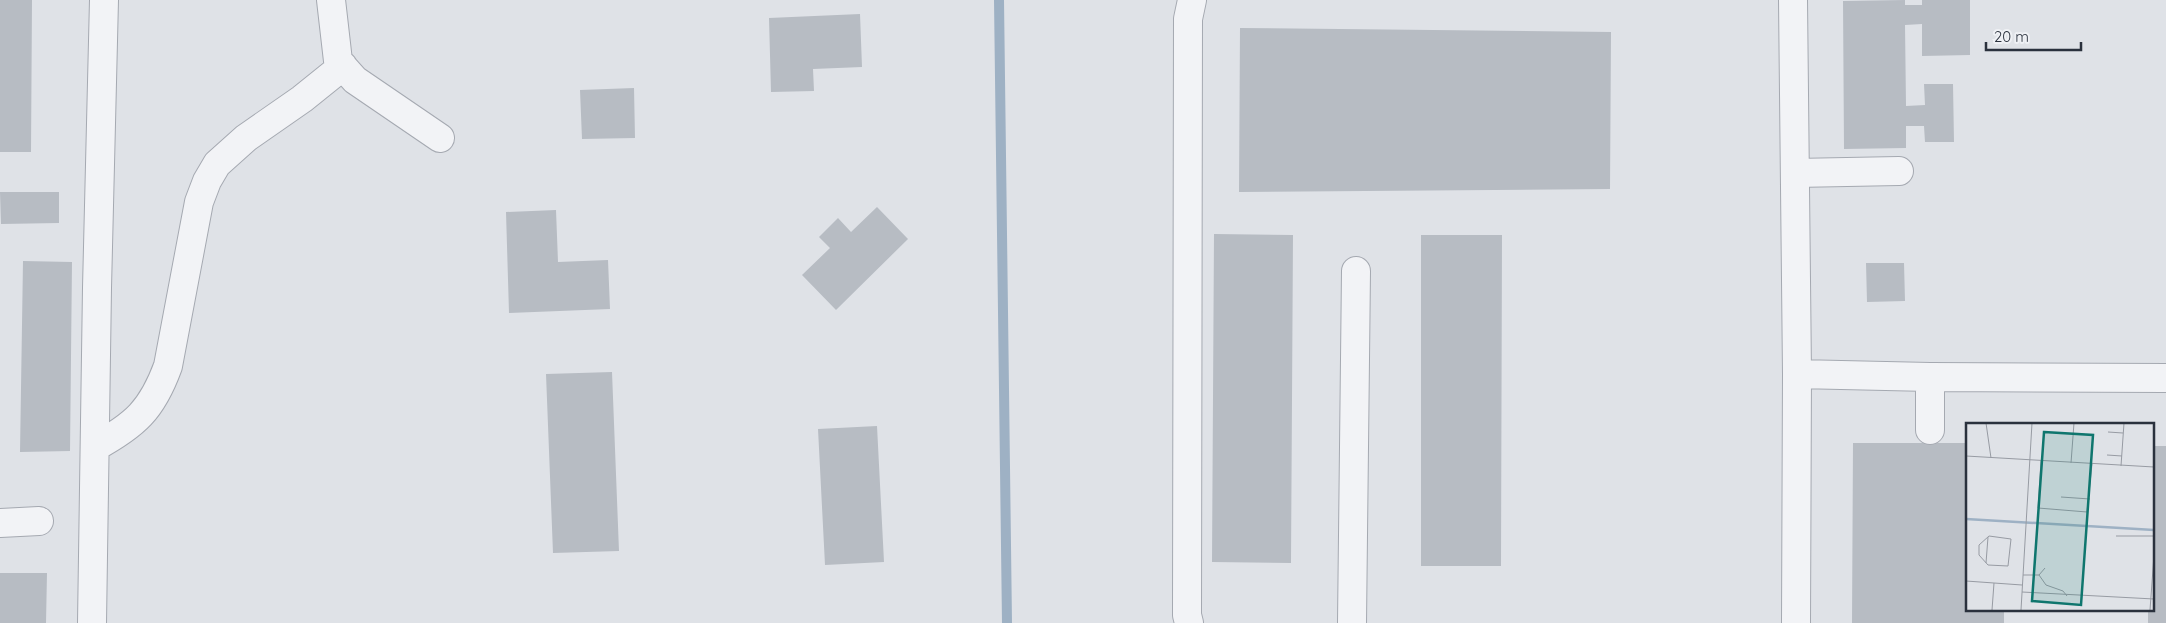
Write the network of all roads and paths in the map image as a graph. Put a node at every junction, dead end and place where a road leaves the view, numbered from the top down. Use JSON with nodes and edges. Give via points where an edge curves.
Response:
{"nodes":[{"id":1,"x":104,"y":0,"type":"edge"},
{"id":2,"x":331,"y":0,"type":"edge"},
{"id":3,"x":1192,"y":0,"type":"edge"},
{"id":4,"x":1793,"y":0,"type":"edge"},
{"id":5,"x":343,"y":66,"type":"junction"},
{"id":6,"x":440,"y":138,"type":"dead end"},
{"id":7,"x":1898,"y":172,"type":"dead end"},
{"id":8,"x":1795,"y":173,"type":"junction"},
{"id":9,"x":1356,"y":271,"type":"dead end"},
{"id":10,"x":1796,"y":374,"type":"junction"},
{"id":11,"x":1930,"y":377,"type":"junction"},
{"id":12,"x":2166,"y":378,"type":"edge"},
{"id":13,"x":1930,"y":430,"type":"dead end"},
{"id":14,"x":95,"y":447,"type":"junction"},
{"id":15,"x":0,"y":522,"type":"edge"},
{"id":16,"x":39,"y":522,"type":"dead end"},
{"id":17,"x":92,"y":623,"type":"edge"},
{"id":18,"x":1189,"y":623,"type":"edge"},
{"id":19,"x":1352,"y":623,"type":"edge"},
{"id":20,"x":1796,"y":623,"type":"edge"}],
"edges":[{"from":1,"to":14,"type":"lane"},
{"from":2,"to":5,"type":"lane","via":[[338,61]]},
{"from":3,"to":18,"type":"lane","via":[[1188,19]]},
{"from":4,"to":8,"type":"lane"},
{"from":5,"to":6,"type":"lane","via":[[355,80]]},
{"from":5,"to":14,"type":"lane","via":[[246,138],[217,164],[199,202],[168,366],[160,387],[148,407],[124,431]]},
{"from":7,"to":8,"type":"lane"},
{"from":8,"to":10,"type":"lane"},
{"from":9,"to":19,"type":"lane"},
{"from":10,"to":11,"type":"lane"},
{"from":10,"to":20,"type":"lane"},
{"from":11,"to":12,"type":"lane"},
{"from":11,"to":13,"type":"lane"},
{"from":14,"to":17,"type":"lane"},
{"from":15,"to":16,"type":"lane"}]}
